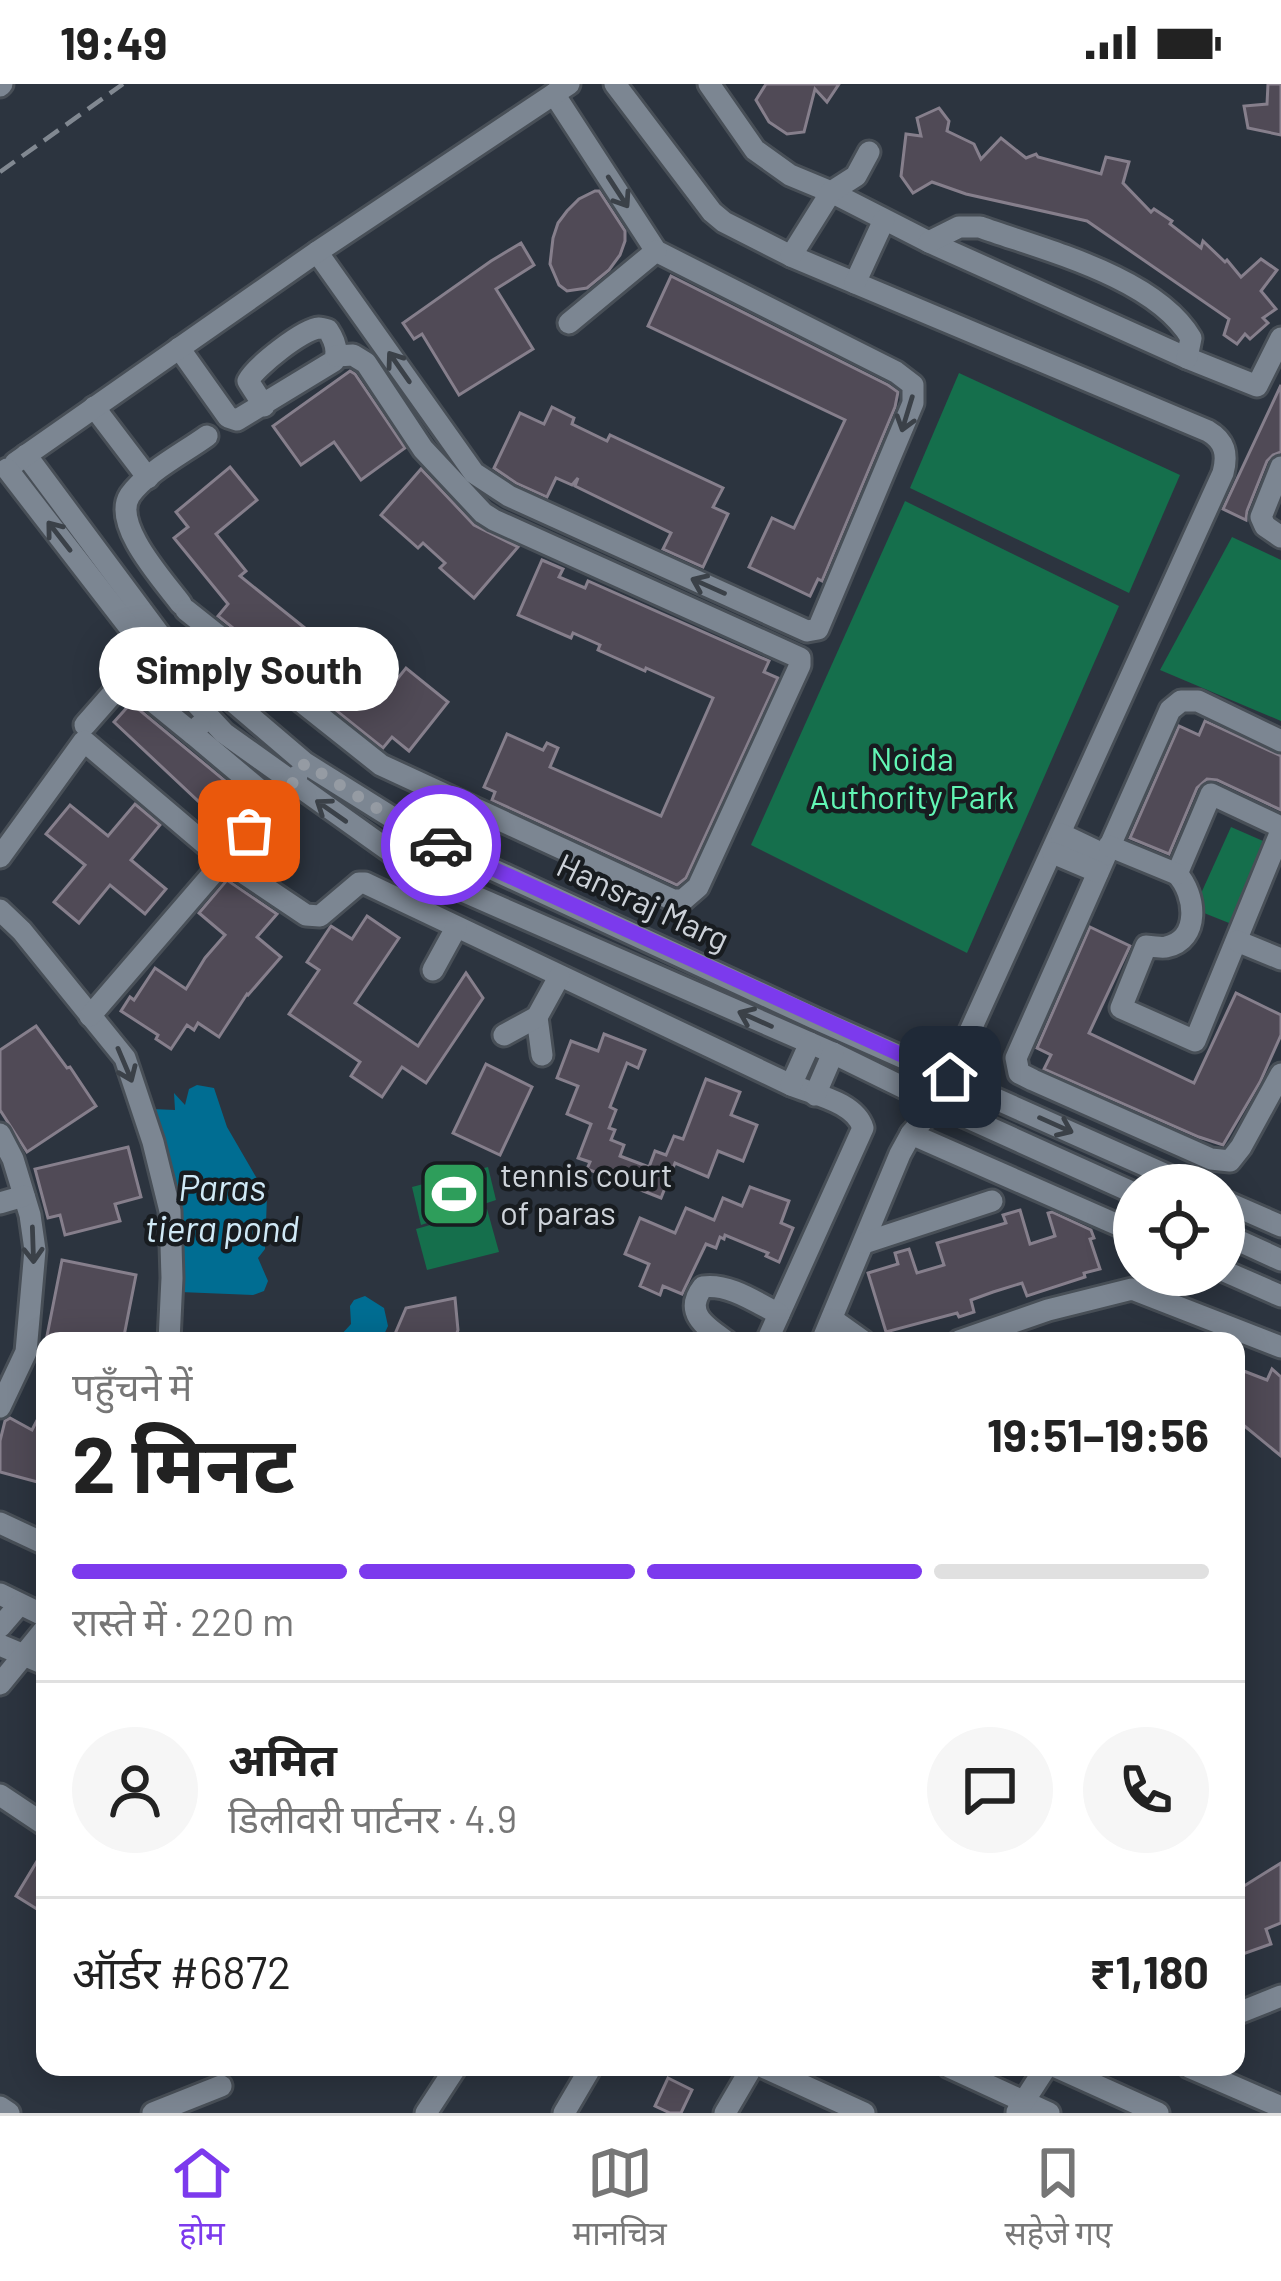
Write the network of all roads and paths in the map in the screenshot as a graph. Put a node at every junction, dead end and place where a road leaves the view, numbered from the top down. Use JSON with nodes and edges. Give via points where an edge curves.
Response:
{"nodes":[{"id":1,"x":615,"y":84,"type":"edge"},
{"id":2,"x":709,"y":84,"type":"edge"},
{"id":3,"x":561,"y":89,"type":"edge"},
{"id":4,"x":868,"y":152,"type":"dead end"},
{"id":5,"x":831,"y":192,"type":"junction"},
{"id":6,"x":884,"y":220,"type":"junction"},
{"id":7,"x":928,"y":242,"type":"junction"},
{"id":8,"x":656,"y":250,"type":"junction"},
{"id":9,"x":317,"y":252,"type":"junction"},
{"id":10,"x":791,"y":256,"type":"junction"},
{"id":11,"x":855,"y":283,"type":"junction"},
{"id":12,"x":569,"y":323,"type":"dead end"},
{"id":13,"x":1281,"y":338,"type":"edge"},
{"id":14,"x":179,"y":348,"type":"junction"},
{"id":15,"x":336,"y":356,"type":"junction"},
{"id":16,"x":1187,"y":358,"type":"junction"},
{"id":17,"x":264,"y":406,"type":"junction"},
{"id":18,"x":94,"y":407,"type":"junction"},
{"id":19,"x":207,"y":436,"type":"dead end"},
{"id":20,"x":26,"y":455,"type":"junction"},
{"id":21,"x":1281,"y":467,"type":"edge"},
{"id":22,"x":3,"y":471,"type":"edge"},
{"id":23,"x":148,"y":478,"type":"junction"},
{"id":24,"x":1281,"y":537,"type":"edge"},
{"id":25,"x":208,"y":716,"type":"junction"},
{"id":26,"x":85,"y":725,"type":"dead end"},
{"id":27,"x":193,"y":734,"type":"junction"},
{"id":28,"x":1281,"y":741,"type":"edge"},
{"id":29,"x":305,"y":763,"type":"junction"},
{"id":30,"x":292,"y":784,"type":"junction"},
{"id":31,"x":439,"y":794,"type":"junction"},
{"id":32,"x":274,"y":803,"type":"junction"},
{"id":33,"x":1281,"y":829,"type":"edge"},
{"id":34,"x":425,"y":838,"type":"junction"},
{"id":35,"x":1057,"y":843,"type":"junction"},
{"id":36,"x":0,"y":857,"type":"edge"},
{"id":37,"x":1104,"y":858,"type":"junction"},
{"id":38,"x":224,"y":860,"type":"junction"},
{"id":39,"x":1177,"y":874,"type":"junction"},
{"id":40,"x":0,"y":910,"type":"edge"},
{"id":41,"x":456,"y":928,"type":"junction"},
{"id":42,"x":1238,"y":940,"type":"junction"},
{"id":43,"x":1281,"y":959,"type":"edge"},
{"id":44,"x":433,"y":970,"type":"dead end"},
{"id":45,"x":560,"y":977,"type":"junction"},
{"id":46,"x":90,"y":1016,"type":"junction"},
{"id":47,"x":538,"y":1017,"type":"junction"},
{"id":48,"x":504,"y":1035,"type":"dead end"},
{"id":49,"x":809,"y":1043,"type":"junction"},
{"id":50,"x":833,"y":1053,"type":"junction"},
{"id":51,"x":542,"y":1054,"type":"dead end"},
{"id":52,"x":950,"y":1077,"type":"junction"},
{"id":53,"x":791,"y":1085,"type":"junction"},
{"id":54,"x":1279,"y":1088,"type":"edge"},
{"id":55,"x":815,"y":1095,"type":"junction"},
{"id":56,"x":937,"y":1104,"type":"junction"},
{"id":57,"x":0,"y":1134,"type":"edge"},
{"id":58,"x":911,"y":1135,"type":"junction"},
{"id":59,"x":1230,"y":1161,"type":"junction"},
{"id":60,"x":1143,"y":1164,"type":"edge"},
{"id":61,"x":1228,"y":1164,"type":"edge"},
{"id":62,"x":1113,"y":1184,"type":"edge"},
{"id":63,"x":24,"y":1196,"type":"junction"},
{"id":64,"x":992,"y":1201,"type":"dead end"},
{"id":65,"x":0,"y":1203,"type":"edge"},
{"id":66,"x":1245,"y":1210,"type":"edge"},
{"id":67,"x":1113,"y":1223,"type":"edge"},
{"id":68,"x":1281,"y":1226,"type":"edge"},
{"id":69,"x":864,"y":1243,"type":"junction"},
{"id":70,"x":1245,"y":1244,"type":"edge"},
{"id":71,"x":1281,"y":1260,"type":"edge"},
{"id":72,"x":1245,"y":1280,"type":"edge"},
{"id":73,"x":1281,"y":1296,"type":"edge"},
{"id":74,"x":779,"y":1315,"type":"junction"},
{"id":75,"x":832,"y":1319,"type":"junction"},
{"id":76,"x":177,"y":1332,"type":"edge"},
{"id":77,"x":714,"y":1332,"type":"edge"},
{"id":78,"x":771,"y":1332,"type":"edge"},
{"id":79,"x":826,"y":1332,"type":"edge"},
{"id":80,"x":850,"y":1332,"type":"edge"},
{"id":81,"x":985,"y":1332,"type":"edge"},
{"id":82,"x":1242,"y":1332,"type":"edge"},
{"id":83,"x":1245,"y":1333,"type":"edge"},
{"id":84,"x":1281,"y":1347,"type":"edge"},
{"id":85,"x":0,"y":1407,"type":"edge"},
{"id":86,"x":0,"y":1522,"type":"edge"},
{"id":87,"x":36,"y":1540,"type":"edge"},
{"id":88,"x":9,"y":1599,"type":"edge"},
{"id":89,"x":0,"y":1628,"type":"edge"},
{"id":90,"x":0,"y":1645,"type":"edge"},
{"id":91,"x":34,"y":1660,"type":"edge"},
{"id":92,"x":0,"y":1684,"type":"edge"},
{"id":93,"x":0,"y":1795,"type":"edge"},
{"id":94,"x":36,"y":1820,"type":"edge"},
{"id":95,"x":1281,"y":1996,"type":"edge"},
{"id":96,"x":1245,"y":2010,"type":"edge"},
{"id":97,"x":449,"y":2076,"type":"edge"},
{"id":98,"x":587,"y":2076,"type":"edge"},
{"id":99,"x":747,"y":2076,"type":"edge"},
{"id":100,"x":783,"y":2076,"type":"edge"},
{"id":101,"x":965,"y":2076,"type":"edge"},
{"id":102,"x":1040,"y":2076,"type":"edge"},
{"id":103,"x":1076,"y":2076,"type":"edge"},
{"id":104,"x":1210,"y":2076,"type":"edge"},
{"id":105,"x":221,"y":2086,"type":"dead end"},
{"id":106,"x":1021,"y":2107,"type":"edge"},
{"id":107,"x":1281,"y":2107,"type":"edge"},
{"id":108,"x":0,"y":2108,"type":"edge"},
{"id":109,"x":8,"y":2113,"type":"edge"},
{"id":110,"x":153,"y":2113,"type":"edge"},
{"id":111,"x":426,"y":2113,"type":"edge"},
{"id":112,"x":564,"y":2113,"type":"edge"},
{"id":113,"x":725,"y":2113,"type":"edge"},
{"id":114,"x":864,"y":2113,"type":"edge"},
{"id":115,"x":1049,"y":2113,"type":"edge"},
{"id":116,"x":1158,"y":2113,"type":"edge"}],
"edges":[{"from":1,"to":10,"type":"street","via":[[712,212]]},
{"from":2,"to":5,"type":"street","via":[[755,150]]},
{"from":3,"to":8,"type":"street","one_way":true},
{"from":3,"to":9,"type":"street"},
{"from":4,"to":5,"type":"street","via":[[856,176]]},
{"from":5,"to":6,"type":"street"},
{"from":5,"to":10,"type":"street"},
{"from":6,"to":7,"type":"street"},
{"from":6,"to":11,"type":"street"},
{"from":7,"to":16,"type":"street"},
{"from":7,"to":16,"type":"street","via":[[980,227],[1134,286],[1185,328]]},
{"from":8,"to":9,"type":"street","one_way":true,"via":[[913,385],[913,403],[818,629],[807,631],[509,496],[474,473]]},
{"from":8,"to":12,"type":"street"},
{"from":9,"to":14,"type":"street"},
{"from":10,"to":11,"type":"street"},
{"from":11,"to":35,"type":"street","via":[[1208,430],[1224,446],[1223,472]]},
{"from":13,"to":16,"type":"street","via":[[1257,386]]},
{"from":14,"to":17,"type":"street","via":[[232,420]]},
{"from":14,"to":18,"type":"street"},
{"from":15,"to":17,"type":"street"},
{"from":15,"to":17,"type":"street","via":[[328,330],[305,333],[253,370],[248,381]]},
{"from":15,"to":31,"type":"street","via":[[366,364],[423,448],[494,520],[800,658],[698,887],[683,900]]},
{"from":18,"to":20,"type":"street"},
{"from":18,"to":23,"type":"street"},
{"from":19,"to":23,"type":"street"},
{"from":20,"to":22,"type":"street"},
{"from":20,"to":29,"type":"street","name":"Hansraj Marg","via":[[168,646]]},
{"from":21,"to":24,"type":"street","via":[[1261,517]]},
{"from":25,"to":22,"type":"street","name":"Hansraj Marg","one_way":true},
{"from":23,"to":31,"type":"street","via":[[128,499],[129,527],[183,607],[374,760]]},
{"from":25,"to":27,"type":"street"},
{"from":25,"to":30,"type":"street","name":"Hansraj Marg"},
{"from":26,"to":27,"type":"street","via":[[126,681]]},
{"from":27,"to":32,"type":"street"},
{"from":28,"to":37,"type":"street","via":[[1198,700],[1180,701]]},
{"from":29,"to":30,"type":"street"},
{"from":29,"to":34,"type":"street","name":"Hansraj Marg"},
{"from":30,"to":32,"type":"street"},
{"from":49,"to":30,"type":"street","name":"Hansraj Marg","one_way":true,"via":[[418,872]]},
{"from":31,"to":34,"type":"street"},
{"from":32,"to":38,"type":"street"},
{"from":33,"to":39,"type":"street","via":[[1211,794]]},
{"from":33,"to":42,"type":"street"},
{"from":34,"to":52,"type":"street","name":"Hansraj Marg"},
{"from":35,"to":37,"type":"street"},
{"from":35,"to":52,"type":"street"},
{"from":36,"to":38,"type":"street","via":[[84,741]]},
{"from":37,"to":39,"type":"street"},
{"from":37,"to":59,"type":"street","via":[[1016,1058],[1019,1072]]},
{"from":38,"to":41,"type":"street","via":[[313,917],[362,883]]},
{"from":38,"to":46,"type":"street"},
{"from":39,"to":42,"type":"street","via":[[1192,898],[1190,928],[1165,948],[1146,946],[1121,1008],[1196,1041]]},
{"from":40,"to":46,"type":"street"},
{"from":41,"to":44,"type":"street"},
{"from":41,"to":45,"type":"street"},
{"from":42,"to":43,"type":"street"},
{"from":45,"to":47,"type":"street"},
{"from":45,"to":53,"type":"street"},
{"from":46,"to":76,"type":"street","one_way":true,"via":[[124,1058],[153,1142],[170,1211]]},
{"from":47,"to":48,"type":"street"},
{"from":47,"to":51,"type":"street"},
{"from":49,"to":50,"type":"street","name":"Hansraj Marg"},
{"from":49,"to":53,"type":"street"},
{"from":50,"to":55,"type":"street"},
{"from":50,"to":56,"type":"street","name":"Hansraj Marg"},
{"from":52,"to":56,"type":"street"},
{"from":52,"to":60,"type":"street","name":"Hansraj Marg","one_way":true},
{"from":53,"to":55,"type":"street"},
{"from":54,"to":59,"type":"street"},
{"from":55,"to":74,"type":"street","via":[[856,1113],[863,1128]]},
{"from":56,"to":58,"type":"street"},
{"from":56,"to":62,"type":"street","name":"Hansraj Marg"},
{"from":57,"to":63,"type":"street"},
{"from":58,"to":67,"type":"street"},
{"from":58,"to":69,"type":"street"},
{"from":59,"to":61,"type":"street"},
{"from":63,"to":65,"type":"street"},
{"from":63,"to":85,"type":"street","one_way":true,"via":[[35,1250],[29,1336]]},
{"from":64,"to":69,"type":"street"},
{"from":66,"to":68,"type":"street"},
{"from":69,"to":75,"type":"street"},
{"from":70,"to":71,"type":"street"},
{"from":72,"to":73,"type":"street"},
{"from":74,"to":77,"type":"street","via":[[710,1285],[695,1303]]},
{"from":74,"to":78,"type":"street"},
{"from":75,"to":79,"type":"street"},
{"from":75,"to":80,"type":"street"},
{"from":81,"to":82,"type":"street","via":[[1132,1289]]},
{"from":83,"to":84,"type":"street"},
{"from":86,"to":87,"type":"street"},
{"from":88,"to":89,"type":"street"},
{"from":90,"to":91,"type":"street"},
{"from":91,"to":92,"type":"street"},
{"from":93,"to":94,"type":"street"},
{"from":95,"to":96,"type":"street"},
{"from":97,"to":111,"type":"street"},
{"from":98,"to":112,"type":"street"},
{"from":99,"to":113,"type":"street"},
{"from":100,"to":114,"type":"street"},
{"from":101,"to":106,"type":"street"},
{"from":102,"to":106,"type":"street"},
{"from":103,"to":116,"type":"street"},
{"from":104,"to":107,"type":"street"},
{"from":105,"to":110,"type":"street"},
{"from":106,"to":115,"type":"street"},
{"from":108,"to":109,"type":"street"}]}
